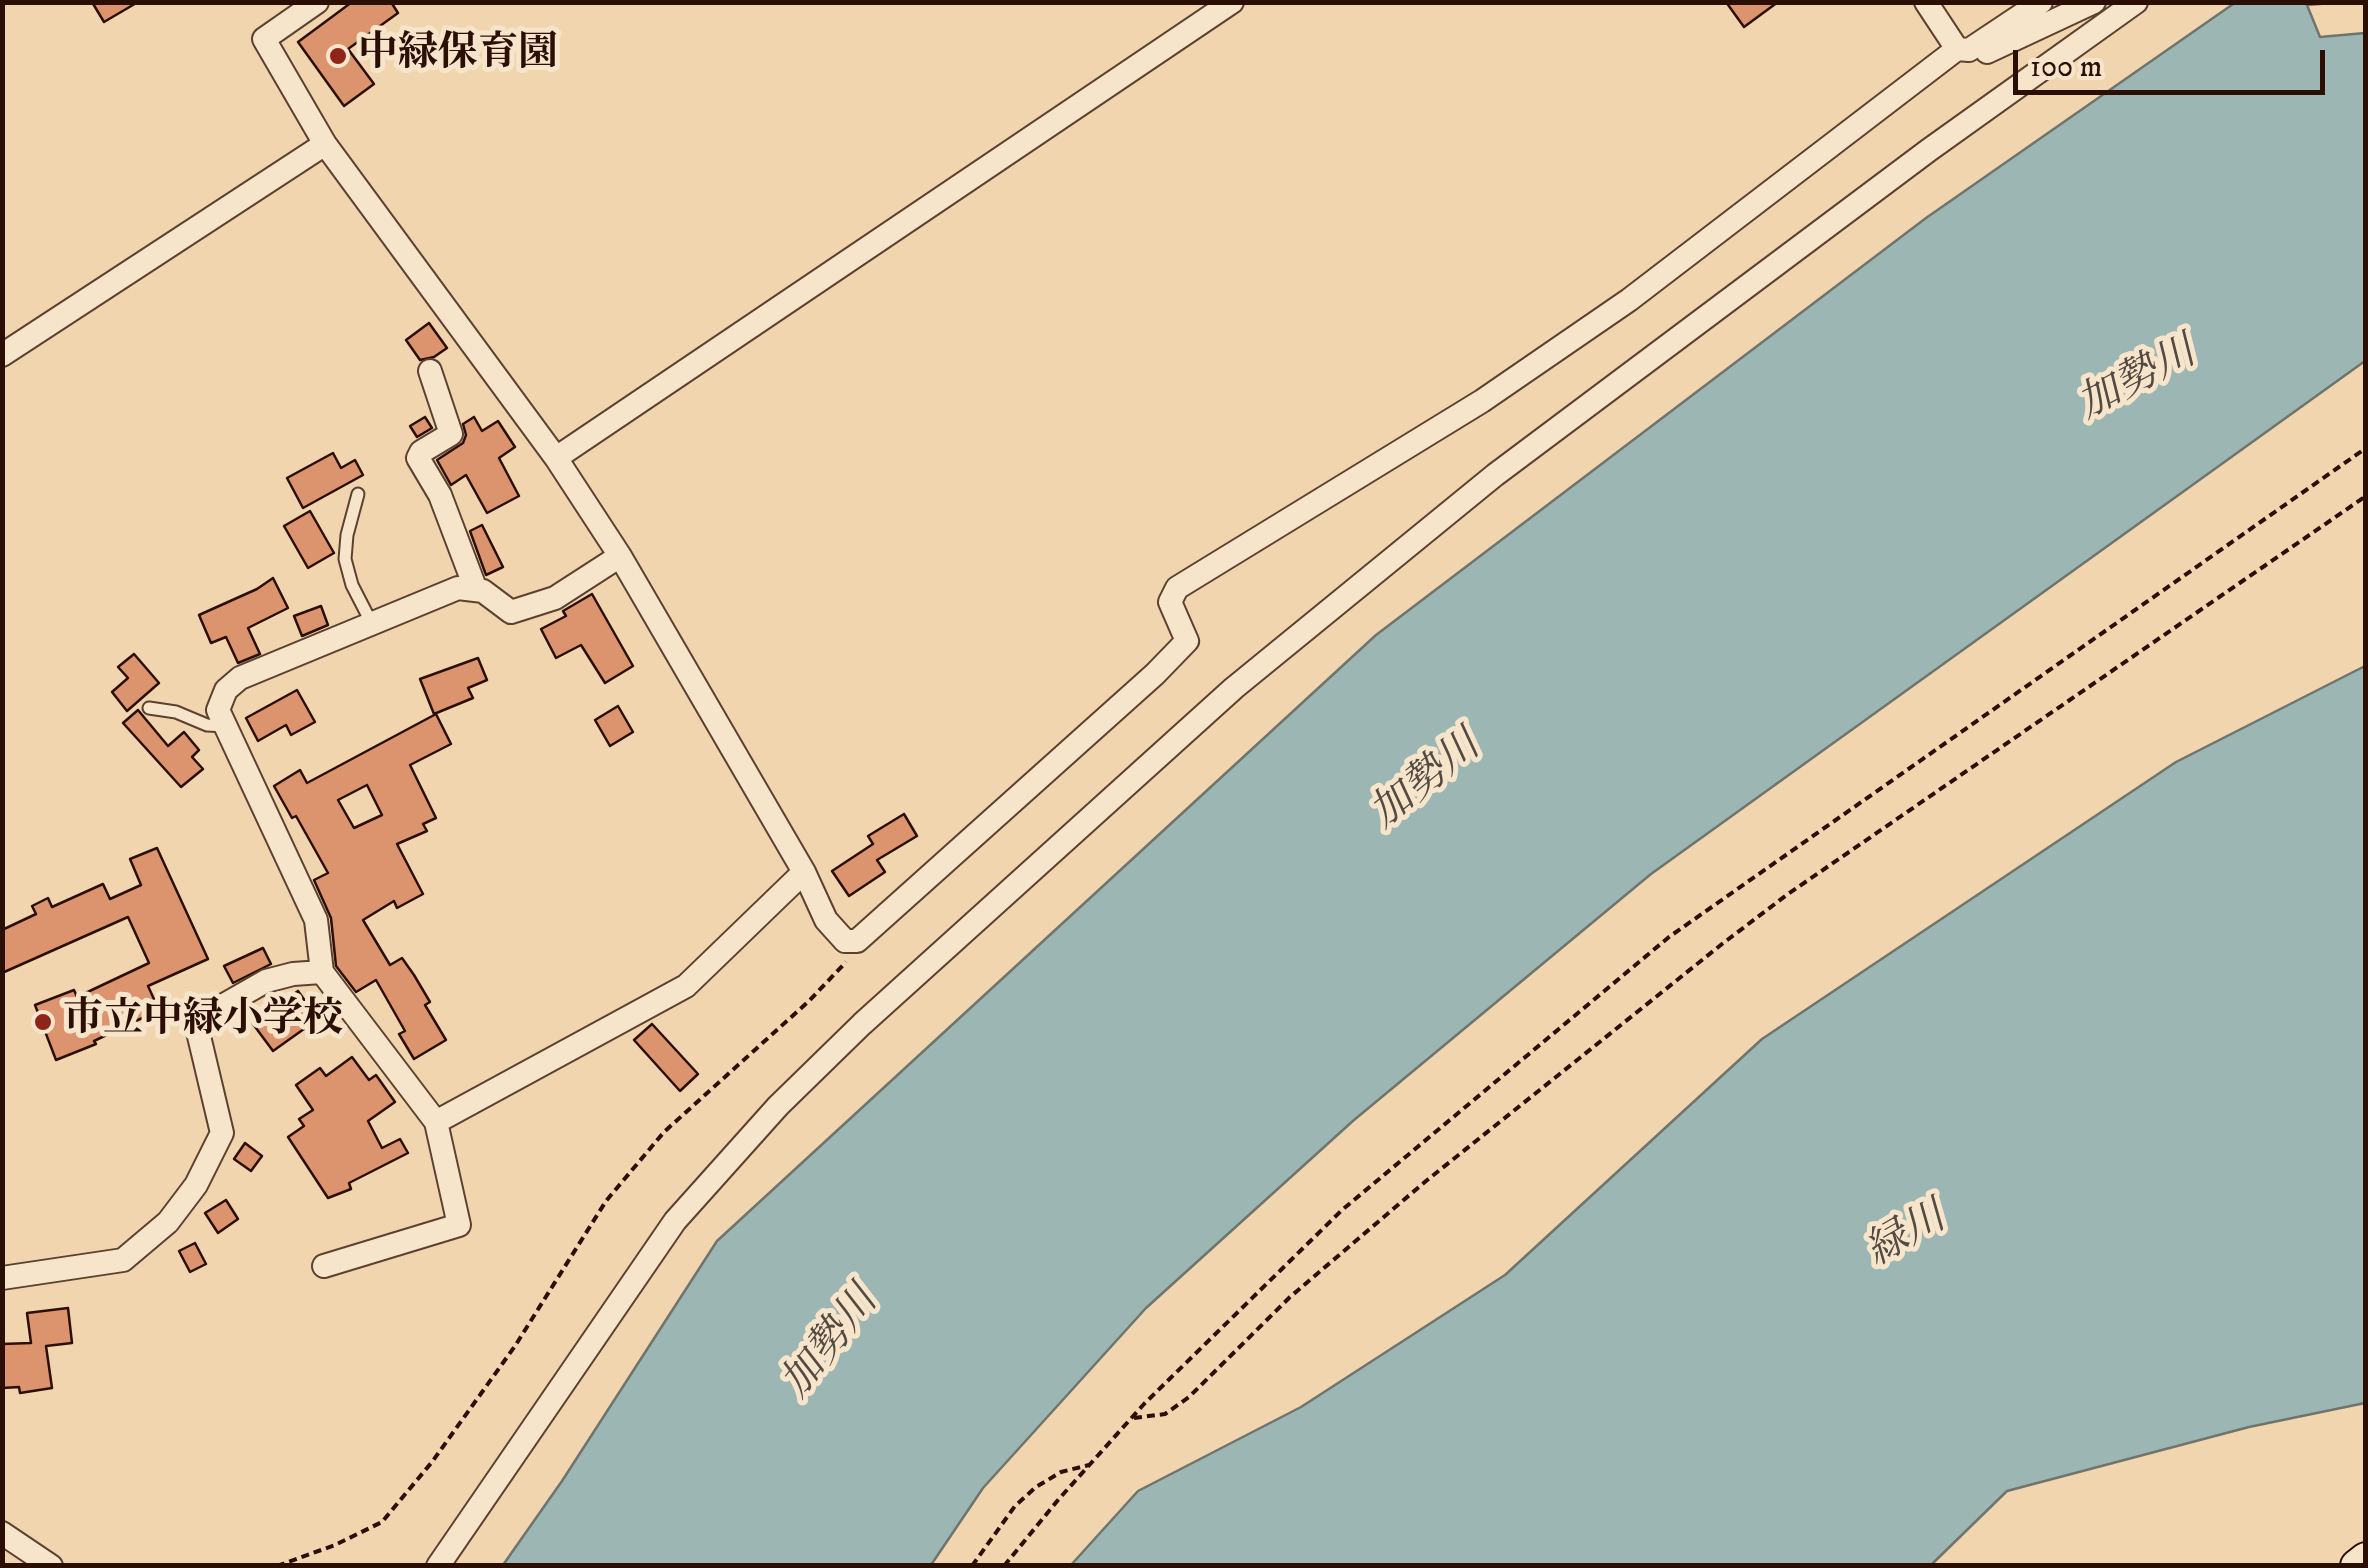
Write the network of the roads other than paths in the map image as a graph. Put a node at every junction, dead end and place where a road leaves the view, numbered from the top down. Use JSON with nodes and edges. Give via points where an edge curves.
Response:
{"nodes":[{"id":1,"x":317,"y":2,"type":"edge"},
{"id":2,"x":1232,"y":2,"type":"edge"},
{"id":3,"x":1926,"y":2,"type":"edge"},
{"id":4,"x":2041,"y":2,"type":"edge"},
{"id":5,"x":2094,"y":2,"type":"edge"},
{"id":6,"x":2136,"y":2,"type":"edge"},
{"id":7,"x":1963,"y":50,"type":"junction"},
{"id":8,"x":325,"y":144,"type":"junction"},
{"id":9,"x":2,"y":355,"type":"edge"},
{"id":10,"x":430,"y":371,"type":"dead end"},
{"id":11,"x":556,"y":458,"type":"junction"},
{"id":12,"x":358,"y":494,"type":"dead end"},
{"id":13,"x":620,"y":556,"type":"junction"},
{"id":14,"x":476,"y":590,"type":"junction"},
{"id":15,"x":371,"y":622,"type":"junction"},
{"id":16,"x":149,"y":708,"type":"dead end"},
{"id":17,"x":225,"y":726,"type":"junction"},
{"id":18,"x":804,"y":872,"type":"junction"},
{"id":19,"x":322,"y":972,"type":"junction"},
{"id":20,"x":436,"y":1122,"type":"junction"},
{"id":21,"x":324,"y":1266,"type":"dead end"},
{"id":22,"x":2,"y":1278,"type":"edge"},
{"id":23,"x":2,"y":1533,"type":"edge"},
{"id":24,"x":2366,"y":1559,"type":"edge"},
{"id":25,"x":51,"y":1566,"type":"edge"},
{"id":26,"x":438,"y":1566,"type":"edge"},
{"id":27,"x":2357,"y":1566,"type":"edge"}],
"edges":[{"from":1,"to":8,"type":"street","via":[[264,39]]},
{"from":2,"to":11,"type":"street"},
{"from":3,"to":7,"type":"street"},
{"from":4,"to":7,"type":"street"},
{"from":5,"to":7,"type":"street","via":[[1984,53]]},
{"from":6,"to":26,"type":"street","via":[[1495,475],[1234,688],[862,1024],[675,1221]]},
{"from":7,"to":18,"type":"street","via":[[1613,312],[1482,401],[1177,588],[1170,602],[1187,641],[858,941],[845,941],[826,920]]},
{"from":8,"to":9,"type":"street"},
{"from":8,"to":11,"type":"street"},
{"from":10,"to":14,"type":"street","via":[[451,434],[418,458],[440,495]]},
{"from":11,"to":13,"type":"street"},
{"from":12,"to":15,"type":"lane","via":[[345,559]]},
{"from":13,"to":14,"type":"street","via":[[556,598],[511,612]]},
{"from":13,"to":18,"type":"street"},
{"from":14,"to":15,"type":"street","via":[[458,588]]},
{"from":15,"to":17,"type":"street","via":[[240,678],[218,710]]},
{"from":16,"to":17,"type":"lane"},
{"from":17,"to":19,"type":"street","via":[[316,920]]},
{"from":18,"to":20,"type":"street","via":[[686,986]]},
{"from":19,"to":20,"type":"street"},
{"from":19,"to":22,"type":"street","via":[[266,981],[217,1009],[198,1032],[222,1132],[168,1222],[123,1260]]},
{"from":20,"to":21,"type":"street","via":[[459,1225]]},
{"from":23,"to":25,"type":"street"},
{"from":24,"to":27,"type":"main road"}]}
